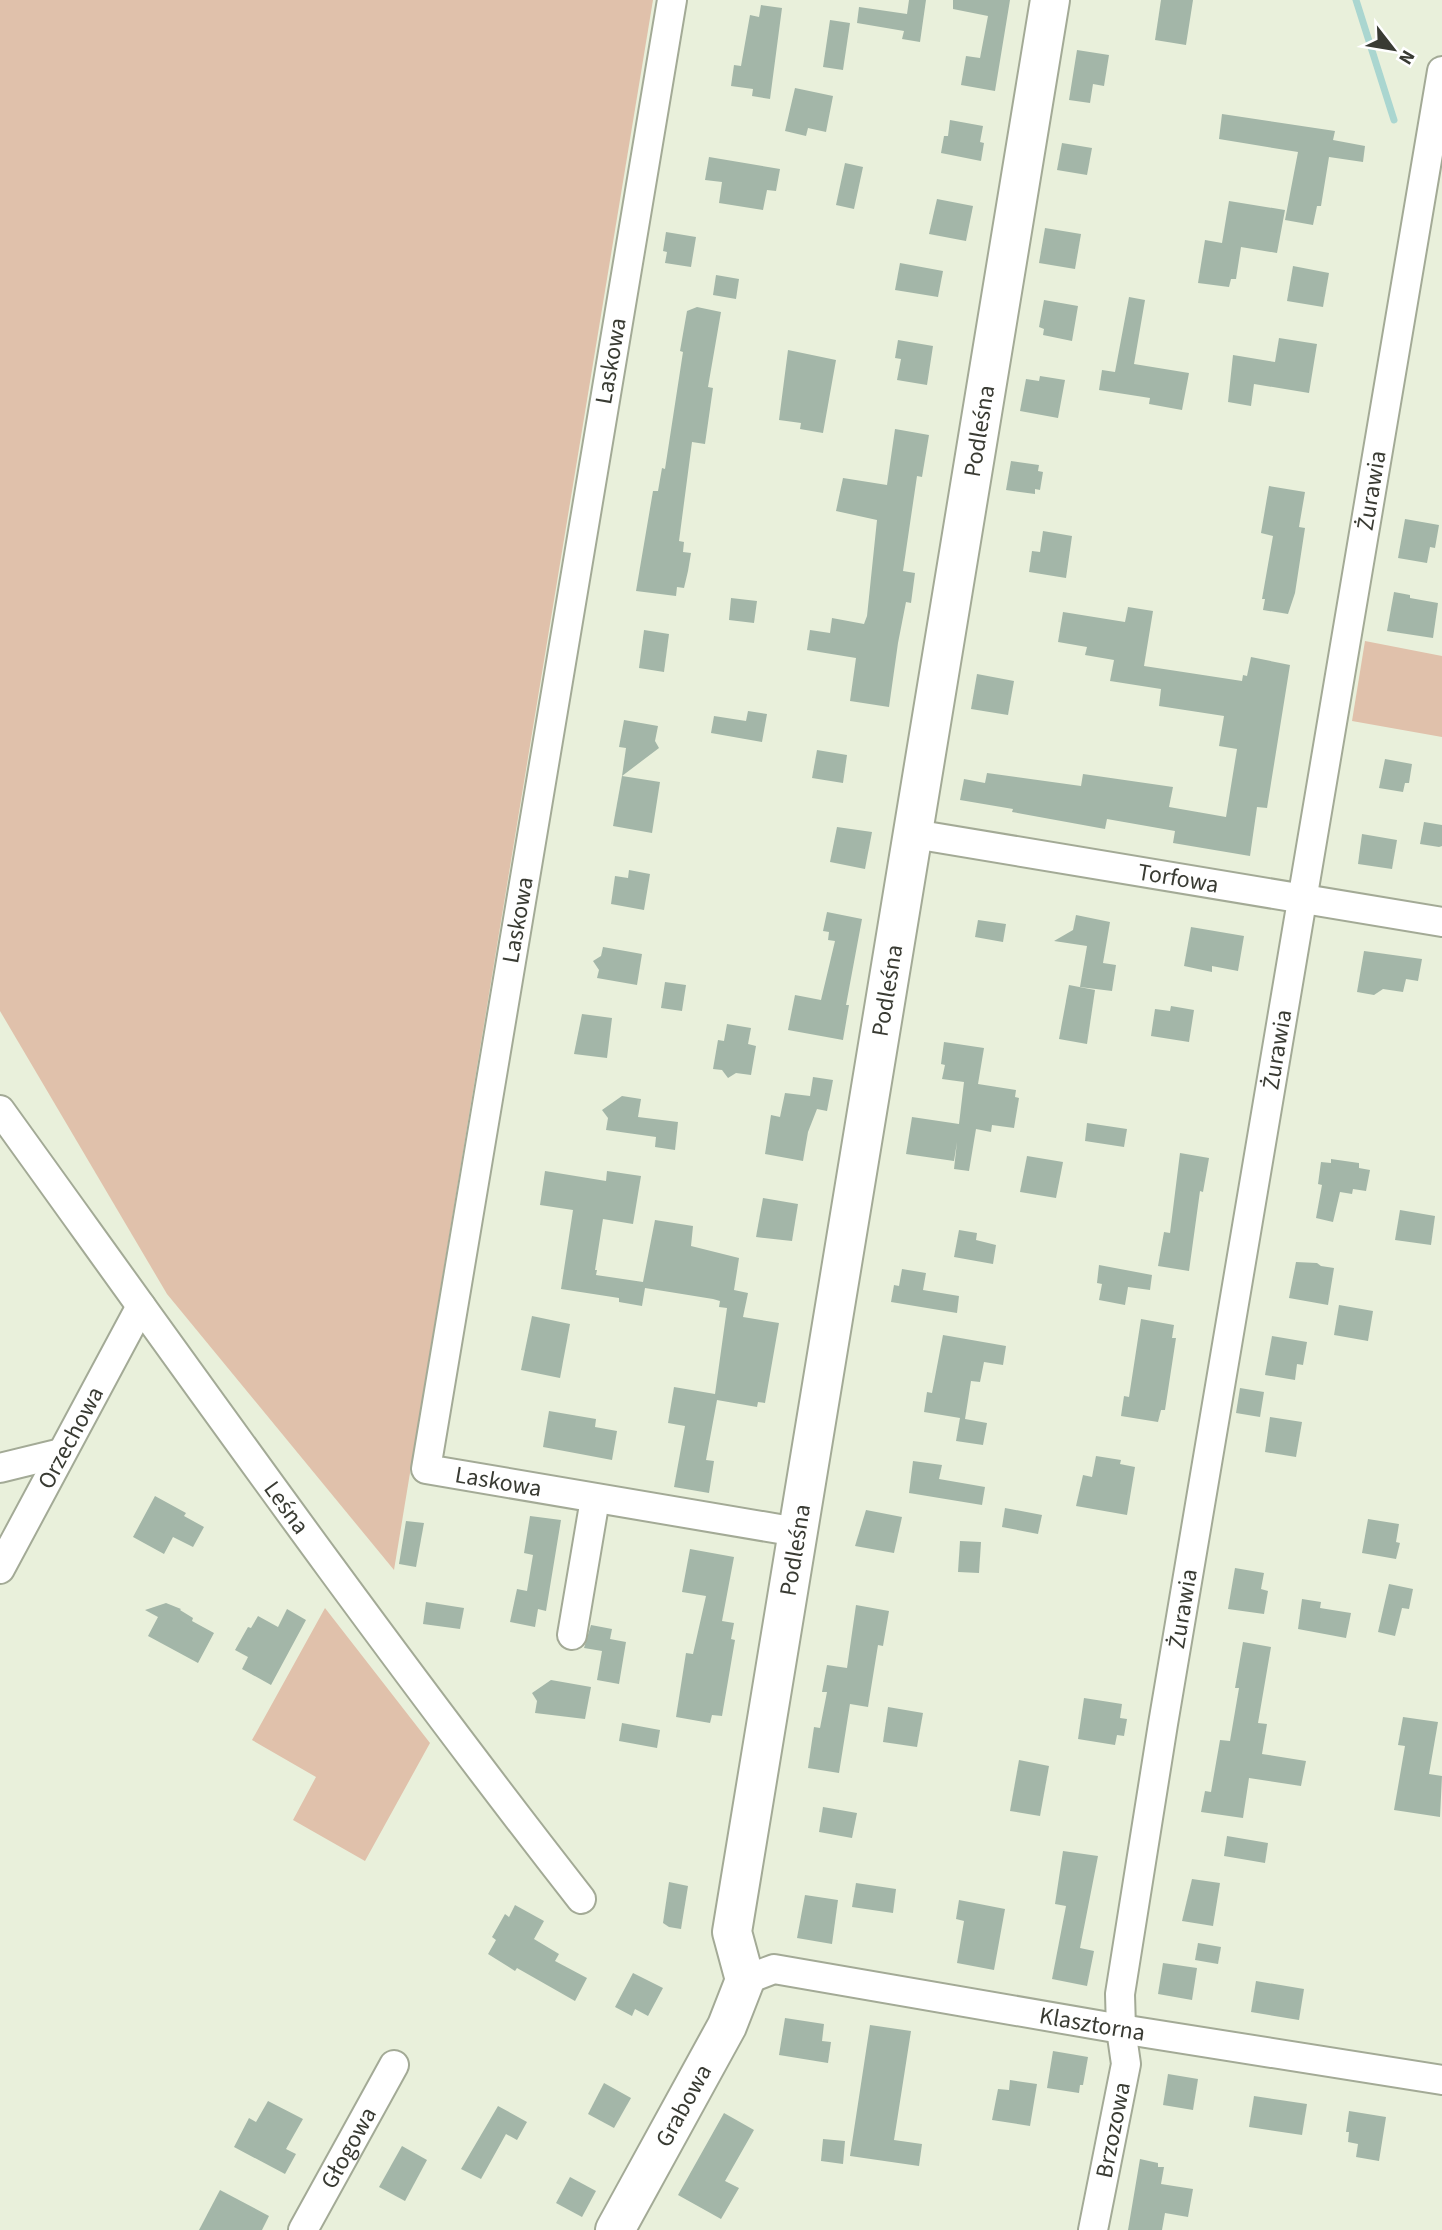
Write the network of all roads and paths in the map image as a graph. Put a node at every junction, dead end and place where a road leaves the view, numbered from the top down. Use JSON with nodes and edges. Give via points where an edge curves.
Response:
{"nodes":[{"id":1,"x":672,"y":0,"type":"edge"},
{"id":2,"x":1050,"y":0,"type":"edge"},
{"id":3,"x":1442,"y":71,"type":"edge"},
{"id":4,"x":914,"y":834,"type":"junction"},
{"id":5,"x":1304,"y":900,"type":"junction"},
{"id":6,"x":1442,"y":922,"type":"edge"},
{"id":7,"x":0,"y":1110,"type":"edge"},
{"id":8,"x":141,"y":1306,"type":"junction"},
{"id":9,"x":61,"y":1453,"type":"junction"},
{"id":10,"x":0,"y":1468,"type":"edge"},
{"id":11,"x":595,"y":1499,"type":"junction"},
{"id":12,"x":797,"y":1532,"type":"junction"},
{"id":13,"x":1,"y":1566,"type":"edge"},
{"id":14,"x":572,"y":1635,"type":"dead end"},
{"id":15,"x":581,"y":1899,"type":"dead end"},
{"id":16,"x":745,"y":1980,"type":"junction"},
{"id":17,"x":1121,"y":2029,"type":"junction"},
{"id":18,"x":394,"y":2065,"type":"dead end"},
{"id":19,"x":1442,"y":2080,"type":"edge"},
{"id":20,"x":303,"y":2230,"type":"edge"},
{"id":21,"x":615,"y":2230,"type":"edge"},
{"id":22,"x":1093,"y":2230,"type":"edge"}],
"edges":[{"from":1,"to":11,"type":"street","name":"Laskowa","via":[[426,1469]]},
{"from":2,"to":4,"type":"street","name":"Podleśna"},
{"from":3,"to":5,"type":"street","name":"Żurawia"},
{"from":4,"to":5,"type":"street","name":"Torfowa"},
{"from":4,"to":12,"type":"street","name":"Podleśna"},
{"from":5,"to":6,"type":"street","name":"Torfowa"},
{"from":5,"to":17,"type":"street","name":"Żurawia","via":[[1163,1724],[1120,1994]]},
{"from":7,"to":8,"type":"street","name":"Leśna"},
{"from":8,"to":9,"type":"street","name":"Orzechowa"},
{"from":8,"to":15,"type":"street","name":"Leśna","via":[[458,1742]]},
{"from":9,"to":10,"type":"street"},
{"from":9,"to":13,"type":"street","name":"Orzechowa"},
{"from":11,"to":12,"type":"street","name":"Laskowa"},
{"from":11,"to":14,"type":"street"},
{"from":12,"to":16,"type":"street","name":"Podleśna","via":[[732,1931]]},
{"from":16,"to":17,"type":"street","name":"Klasztorna","via":[[774,1969]]},
{"from":16,"to":21,"type":"street","name":"Grabowa","via":[[727,2026]]},
{"from":17,"to":19,"type":"street","name":"Klasztorna"},
{"from":17,"to":22,"type":"street","name":"Brzozowa","via":[[1126,2064]]},
{"from":18,"to":20,"type":"street","name":"Głogowa"}]}
